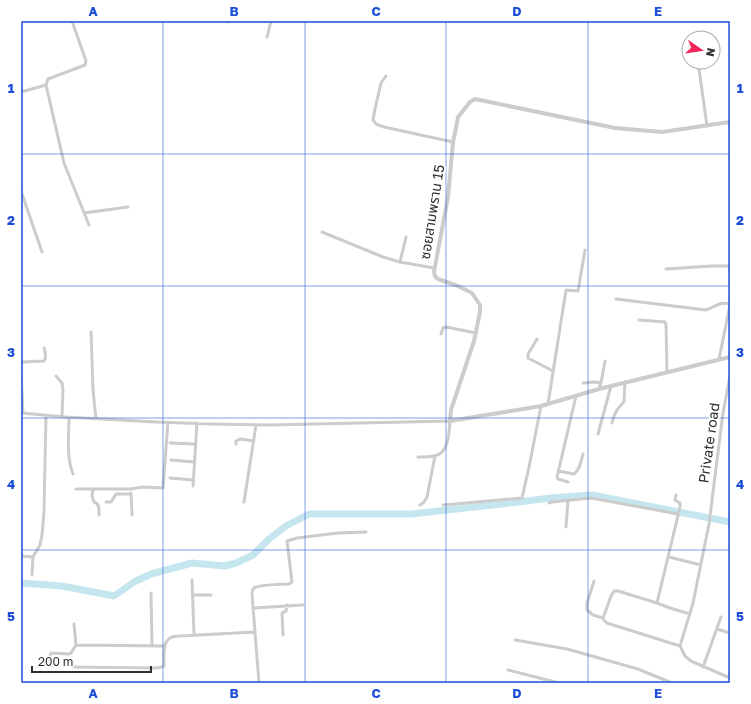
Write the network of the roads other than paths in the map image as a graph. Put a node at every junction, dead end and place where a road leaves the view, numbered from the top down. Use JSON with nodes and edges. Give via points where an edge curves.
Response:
{"nodes":[{"id":1,"x":72,"y":21,"type":"edge"},
{"id":2,"x":271,"y":21,"type":"edge"},
{"id":3,"x":267,"y":37,"type":"dead end"},
{"id":4,"x":699,"y":70,"type":"edge"},
{"id":5,"x":386,"y":76,"type":"dead end"},
{"id":6,"x":46,"y":85,"type":"junction"},
{"id":7,"x":21,"y":92,"type":"edge"},
{"id":8,"x":730,"y":122,"type":"edge"},
{"id":9,"x":707,"y":126,"type":"junction"},
{"id":10,"x":453,"y":142,"type":"junction"},
{"id":11,"x":21,"y":191,"type":"edge"},
{"id":12,"x":128,"y":207,"type":"dead end"},
{"id":13,"x":84,"y":213,"type":"junction"},
{"id":14,"x":89,"y":225,"type":"dead end"},
{"id":15,"x":322,"y":232,"type":"dead end"},
{"id":16,"x":406,"y":237,"type":"dead end"},
{"id":17,"x":585,"y":250,"type":"dead end"},
{"id":18,"x":42,"y":252,"type":"dead end"},
{"id":19,"x":400,"y":262,"type":"junction"},
{"id":20,"x":730,"y":266,"type":"edge"},
{"id":21,"x":434,"y":268,"type":"junction"},
{"id":22,"x":666,"y":269,"type":"dead end"},
{"id":23,"x":616,"y":299,"type":"dead end"},
{"id":24,"x":730,"y":304,"type":"edge"},
{"id":25,"x":638,"y":320,"type":"dead end"},
{"id":26,"x":91,"y":332,"type":"dead end"},
{"id":27,"x":476,"y":333,"type":"junction"},
{"id":28,"x":440,"y":334,"type":"dead end"},
{"id":29,"x":537,"y":339,"type":"dead end"},
{"id":30,"x":44,"y":348,"type":"dead end"},
{"id":31,"x":730,"y":357,"type":"edge"},
{"id":32,"x":719,"y":359,"type":"junction"},
{"id":33,"x":605,"y":361,"type":"dead end"},
{"id":34,"x":21,"y":362,"type":"edge"},
{"id":35,"x":553,"y":371,"type":"junction"},
{"id":36,"x":668,"y":372,"type":"junction"},
{"id":37,"x":21,"y":373,"type":"edge"},
{"id":38,"x":56,"y":376,"type":"dead end"},
{"id":39,"x":730,"y":376,"type":"edge"},
{"id":40,"x":625,"y":382,"type":"junction"},
{"id":41,"x":583,"y":383,"type":"dead end"},
{"id":42,"x":601,"y":383,"type":"junction"},
{"id":43,"x":610,"y":386,"type":"junction"},
{"id":44,"x":599,"y":389,"type":"junction"},
{"id":45,"x":576,"y":396,"type":"junction"},
{"id":46,"x":548,"y":404,"type":"junction"},
{"id":47,"x":541,"y":406,"type":"junction"},
{"id":48,"x":22,"y":413,"type":"edge"},
{"id":49,"x":46,"y":415,"type":"junction"},
{"id":50,"x":62,"y":416,"type":"junction"},
{"id":51,"x":69,"y":417,"type":"junction"},
{"id":52,"x":96,"y":419,"type":"junction"},
{"id":53,"x":450,"y":421,"type":"junction"},
{"id":54,"x":168,"y":422,"type":"junction"},
{"id":55,"x":612,"y":423,"type":"dead end"},
{"id":56,"x":197,"y":424,"type":"junction"},
{"id":57,"x":256,"y":425,"type":"junction"},
{"id":58,"x":598,"y":434,"type":"dead end"},
{"id":59,"x":254,"y":440,"type":"junction"},
{"id":60,"x":170,"y":443,"type":"dead end"},
{"id":61,"x":196,"y":444,"type":"junction"},
{"id":62,"x":236,"y":444,"type":"dead end"},
{"id":63,"x":583,"y":454,"type":"dead end"},
{"id":64,"x":435,"y":456,"type":"junction"},
{"id":65,"x":418,"y":457,"type":"dead end"},
{"id":66,"x":171,"y":460,"type":"dead end"},
{"id":67,"x":194,"y":462,"type":"junction"},
{"id":68,"x":558,"y":471,"type":"junction"},
{"id":69,"x":73,"y":474,"type":"dead end"},
{"id":70,"x":170,"y":478,"type":"dead end"},
{"id":71,"x":193,"y":480,"type":"junction"},
{"id":72,"x":568,"y":482,"type":"dead end"},
{"id":73,"x":193,"y":486,"type":"dead end"},
{"id":74,"x":76,"y":489,"type":"dead end"},
{"id":75,"x":93,"y":489,"type":"junction"},
{"id":76,"x":131,"y":489,"type":"junction"},
{"id":77,"x":131,"y":494,"type":"junction"},
{"id":78,"x":676,"y":495,"type":"dead end"},
{"id":79,"x":568,"y":500,"type":"junction"},
{"id":80,"x":106,"y":502,"type":"dead end"},
{"id":81,"x":244,"y":502,"type":"dead end"},
{"id":82,"x":549,"y":503,"type":"dead end"},
{"id":83,"x":420,"y":505,"type":"dead end"},
{"id":84,"x":443,"y":505,"type":"dead end"},
{"id":85,"x":678,"y":513,"type":"junction"},
{"id":86,"x":99,"y":515,"type":"dead end"},
{"id":87,"x":132,"y":515,"type":"dead end"},
{"id":88,"x":566,"y":527,"type":"dead end"},
{"id":89,"x":366,"y":532,"type":"dead end"},
{"id":90,"x":21,"y":556,"type":"edge"},
{"id":91,"x":669,"y":556,"type":"junction"},
{"id":92,"x":33,"y":557,"type":"junction"},
{"id":93,"x":701,"y":565,"type":"junction"},
{"id":94,"x":32,"y":575,"type":"dead end"},
{"id":95,"x":192,"y":580,"type":"dead end"},
{"id":96,"x":594,"y":581,"type":"dead end"},
{"id":97,"x":152,"y":593,"type":"dead end"},
{"id":98,"x":192,"y":595,"type":"junction"},
{"id":99,"x":211,"y":595,"type":"dead end"},
{"id":100,"x":657,"y":603,"type":"junction"},
{"id":101,"x":287,"y":605,"type":"junction"},
{"id":102,"x":303,"y":605,"type":"dead end"},
{"id":103,"x":253,"y":608,"type":"junction"},
{"id":104,"x":690,"y":614,"type":"junction"},
{"id":105,"x":721,"y":617,"type":"dead end"},
{"id":106,"x":603,"y":618,"type":"junction"},
{"id":107,"x":74,"y":624,"type":"dead end"},
{"id":108,"x":717,"y":629,"type":"junction"},
{"id":109,"x":255,"y":632,"type":"junction"},
{"id":110,"x":730,"y":633,"type":"edge"},
{"id":111,"x":194,"y":635,"type":"junction"},
{"id":112,"x":283,"y":635,"type":"dead end"},
{"id":113,"x":515,"y":640,"type":"dead end"},
{"id":114,"x":76,"y":646,"type":"junction"},
{"id":115,"x":152,"y":646,"type":"junction"},
{"id":116,"x":165,"y":646,"type":"junction"},
{"id":117,"x":680,"y":646,"type":"junction"},
{"id":118,"x":52,"y":665,"type":"dead end"},
{"id":119,"x":73,"y":667,"type":"dead end"},
{"id":120,"x":703,"y":667,"type":"junction"},
{"id":121,"x":508,"y":670,"type":"dead end"},
{"id":122,"x":730,"y":678,"type":"edge"},
{"id":123,"x":259,"y":683,"type":"edge"},
{"id":124,"x":559,"y":683,"type":"edge"},
{"id":125,"x":672,"y":683,"type":"edge"}],
"edges":[{"from":1,"to":6,"type":"street","via":[[86,64],[48,79]]},
{"from":2,"to":3,"type":"street"},
{"from":4,"to":9,"type":"street"},
{"from":5,"to":10,"type":"street","via":[[381,83],[374,120],[376,124]]},
{"from":6,"to":7,"type":"street"},
{"from":6,"to":13,"type":"street","via":[[64,163]]},
{"from":8,"to":9,"type":"street","name":"ซอยสามพราน 15"},
{"from":9,"to":10,"type":"street","name":"ซอยสามพราน 15","via":[[662,132],[615,128],[475,99],[458,117]]},
{"from":10,"to":21,"type":"street","name":"ซอยสามพราน 15","via":[[448,197]]},
{"from":11,"to":18,"type":"street"},
{"from":12,"to":13,"type":"street"},
{"from":13,"to":14,"type":"street"},
{"from":15,"to":19,"type":"street"},
{"from":16,"to":19,"type":"street"},
{"from":17,"to":35,"type":"street","via":[[578,291],[566,290]]},
{"from":19,"to":21,"type":"street"},
{"from":20,"to":22,"type":"street"},
{"from":21,"to":27,"type":"street","name":"ซอยสามพราน 15","via":[[438,279],[472,293],[480,304]]},
{"from":23,"to":24,"type":"street","via":[[706,310],[721,303]]},
{"from":24,"to":32,"type":"street"},
{"from":25,"to":36,"type":"street","via":[[665,322]]},
{"from":26,"to":52,"type":"street"},
{"from":27,"to":28,"type":"street","via":[[446,327]]},
{"from":27,"to":53,"type":"street","name":"ซอยสามพราน 15","via":[[451,410]]},
{"from":29,"to":35,"type":"street","via":[[528,358]]},
{"from":30,"to":34,"type":"street","via":[[44,361]]},
{"from":31,"to":32,"type":"street"},
{"from":32,"to":36,"type":"street"},
{"from":33,"to":42,"type":"street"},
{"from":35,"to":46,"type":"street"},
{"from":36,"to":40,"type":"street"},
{"from":37,"to":48,"type":"street"},
{"from":38,"to":50,"type":"street","via":[[63,389]]},
{"from":39,"to":93,"type":"street","name":"Private road"},
{"from":40,"to":43,"type":"street"},
{"from":40,"to":55,"type":"street","via":[[624,402],[617,408]]},
{"from":41,"to":42,"type":"street"},
{"from":42,"to":44,"type":"street"},
{"from":43,"to":44,"type":"street"},
{"from":43,"to":58,"type":"street"},
{"from":44,"to":45,"type":"street"},
{"from":45,"to":46,"type":"street"},
{"from":45,"to":68,"type":"street"},
{"from":46,"to":47,"type":"street"},
{"from":47,"to":53,"type":"street"},
{"from":47,"to":84,"type":"street","via":[[522,497]]},
{"from":48,"to":49,"type":"street"},
{"from":49,"to":50,"type":"street"},
{"from":49,"to":92,"type":"street","via":[[42,535]]},
{"from":50,"to":51,"type":"street"},
{"from":51,"to":52,"type":"street"},
{"from":51,"to":69,"type":"street","via":[[68,452]]},
{"from":52,"to":54,"type":"street"},
{"from":53,"to":57,"type":"street"},
{"from":53,"to":64,"type":"street","via":[[445,448]]},
{"from":54,"to":56,"type":"street"},
{"from":54,"to":76,"type":"street","via":[[163,488]]},
{"from":56,"to":57,"type":"street"},
{"from":56,"to":61,"type":"street"},
{"from":57,"to":59,"type":"street"},
{"from":59,"to":62,"type":"street","via":[[240,439]]},
{"from":59,"to":81,"type":"street"},
{"from":60,"to":61,"type":"street"},
{"from":61,"to":67,"type":"street"},
{"from":63,"to":68,"type":"street","via":[[576,473]]},
{"from":64,"to":65,"type":"street"},
{"from":64,"to":83,"type":"street","via":[[426,497]]},
{"from":66,"to":67,"type":"street"},
{"from":67,"to":71,"type":"street"},
{"from":68,"to":72,"type":"street","via":[[558,479]]},
{"from":70,"to":71,"type":"street"},
{"from":71,"to":73,"type":"street"},
{"from":74,"to":75,"type":"street"},
{"from":75,"to":76,"type":"street"},
{"from":75,"to":86,"type":"street","via":[[92,496],[98,505]]},
{"from":76,"to":77,"type":"street"},
{"from":77,"to":80,"type":"street","via":[[116,494],[111,502]]},
{"from":77,"to":87,"type":"street"},
{"from":78,"to":85,"type":"street","via":[[675,500],[680,503]]},
{"from":79,"to":82,"type":"street"},
{"from":79,"to":85,"type":"street","via":[[591,498]]},
{"from":79,"to":88,"type":"street"},
{"from":85,"to":91,"type":"street"},
{"from":89,"to":103,"type":"street","via":[[287,540],[292,582],[254,587]]},
{"from":90,"to":92,"type":"street"},
{"from":91,"to":93,"type":"street"},
{"from":91,"to":100,"type":"street"},
{"from":92,"to":94,"type":"street"},
{"from":93,"to":104,"type":"street","name":"Private road"},
{"from":95,"to":98,"type":"street"},
{"from":96,"to":106,"type":"street","via":[[586,606],[593,615]]},
{"from":97,"to":115,"type":"street"},
{"from":98,"to":99,"type":"street"},
{"from":98,"to":111,"type":"street"},
{"from":100,"to":104,"type":"street"},
{"from":100,"to":106,"type":"street","via":[[614,591]]},
{"from":101,"to":102,"type":"street"},
{"from":101,"to":103,"type":"street"},
{"from":101,"to":112,"type":"street","via":[[286,611],[282,613]]},
{"from":103,"to":109,"type":"street"},
{"from":104,"to":117,"type":"street","name":"Private road"},
{"from":105,"to":108,"type":"street"},
{"from":106,"to":117,"type":"street","via":[[607,623]]},
{"from":107,"to":114,"type":"street"},
{"from":108,"to":110,"type":"street"},
{"from":108,"to":120,"type":"street"},
{"from":109,"to":111,"type":"street"},
{"from":109,"to":123,"type":"street"},
{"from":111,"to":116,"type":"street","via":[[170,638]]},
{"from":113,"to":125,"type":"street","via":[[567,649],[638,669]]},
{"from":114,"to":115,"type":"street"},
{"from":114,"to":118,"type":"street","via":[[69,654],[51,653],[49,659]]},
{"from":115,"to":116,"type":"street"},
{"from":116,"to":119,"type":"street","via":[[162,668]]},
{"from":117,"to":120,"type":"street","via":[[688,659]]},
{"from":120,"to":122,"type":"street"},
{"from":121,"to":124,"type":"street"}]}
